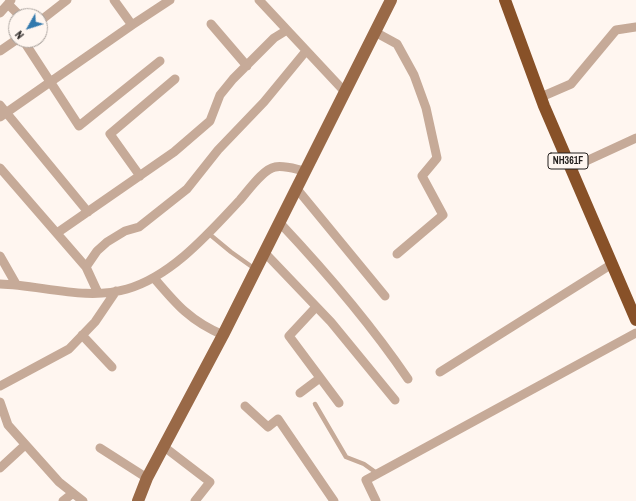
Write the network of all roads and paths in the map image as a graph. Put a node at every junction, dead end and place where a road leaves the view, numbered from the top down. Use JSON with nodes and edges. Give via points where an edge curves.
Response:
{"nodes":[{"id":1,"x":67,"y":0,"type":"edge"},
{"id":2,"x":114,"y":0,"type":"edge"},
{"id":3,"x":170,"y":0,"type":"edge"},
{"id":4,"x":259,"y":0,"type":"edge"},
{"id":5,"x":505,"y":0,"type":"edge"},
{"id":6,"x":389,"y":1,"type":"edge"},
{"id":7,"x":9,"y":2,"type":"edge"},
{"id":8,"x":0,"y":13,"type":"edge"},
{"id":9,"x":48,"y":15,"type":"edge"},
{"id":10,"x":132,"y":24,"type":"junction"},
{"id":11,"x":211,"y":24,"type":"dead end"},
{"id":12,"x":636,"y":27,"type":"edge"},
{"id":13,"x":287,"y":30,"type":"junction"},
{"id":14,"x":375,"y":32,"type":"junction"},
{"id":15,"x":28,"y":48,"type":"edge"},
{"id":16,"x":306,"y":51,"type":"junction"},
{"id":17,"x":160,"y":61,"type":"dead end"},
{"id":18,"x":247,"y":66,"type":"junction"},
{"id":19,"x":175,"y":79,"type":"dead end"},
{"id":20,"x":50,"y":82,"type":"junction"},
{"id":21,"x":345,"y":92,"type":"junction"},
{"id":22,"x":541,"y":97,"type":"junction"},
{"id":23,"x":2,"y":112,"type":"edge"},
{"id":24,"x":636,"y":138,"type":"edge"},
{"id":25,"x":0,"y":168,"type":"edge"},
{"id":26,"x":571,"y":168,"type":"junction"},
{"id":27,"x":305,"y":171,"type":"junction"},
{"id":28,"x":140,"y":176,"type":"junction"},
{"id":29,"x":297,"y":189,"type":"junction"},
{"id":30,"x":88,"y":212,"type":"junction"},
{"id":31,"x":280,"y":223,"type":"junction"},
{"id":32,"x":58,"y":233,"type":"junction"},
{"id":33,"x":208,"y":233,"type":"junction"},
{"id":34,"x":265,"y":253,"type":"junction"},
{"id":35,"x":397,"y":254,"type":"dead end"},
{"id":36,"x":0,"y":256,"type":"edge"},
{"id":37,"x":612,"y":264,"type":"junction"},
{"id":38,"x":86,"y":267,"type":"junction"},
{"id":39,"x":256,"y":270,"type":"junction"},
{"id":40,"x":154,"y":278,"type":"junction"},
{"id":41,"x":0,"y":284,"type":"edge"},
{"id":42,"x":16,"y":284,"type":"junction"},
{"id":43,"x":116,"y":291,"type":"junction"},
{"id":44,"x":98,"y":293,"type":"junction"},
{"id":45,"x":385,"y":296,"type":"dead end"},
{"id":46,"x":316,"y":307,"type":"junction"},
{"id":47,"x":636,"y":320,"type":"edge"},
{"id":48,"x":636,"y":333,"type":"edge"},
{"id":49,"x":223,"y":335,"type":"junction"},
{"id":50,"x":82,"y":336,"type":"junction"},
{"id":51,"x":112,"y":367,"type":"dead end"},
{"id":52,"x":440,"y":372,"type":"dead end"},
{"id":53,"x":320,"y":378,"type":"junction"},
{"id":54,"x":408,"y":379,"type":"dead end"},
{"id":55,"x":0,"y":386,"type":"edge"},
{"id":56,"x":300,"y":393,"type":"dead end"},
{"id":57,"x":395,"y":400,"type":"dead end"},
{"id":58,"x":0,"y":402,"type":"edge"},
{"id":59,"x":338,"y":403,"type":"dead end"},
{"id":60,"x":315,"y":404,"type":"dead end"},
{"id":61,"x":245,"y":406,"type":"dead end"},
{"id":62,"x":25,"y":445,"type":"junction"},
{"id":63,"x":163,"y":446,"type":"junction"},
{"id":64,"x":100,"y":448,"type":"dead end"},
{"id":65,"x":0,"y":468,"type":"edge"},
{"id":66,"x":378,"y":474,"type":"junction"},
{"id":67,"x":147,"y":478,"type":"junction"},
{"id":68,"x":73,"y":493,"type":"junction"},
{"id":69,"x":63,"y":501,"type":"edge"},
{"id":70,"x":83,"y":501,"type":"edge"},
{"id":71,"x":138,"y":501,"type":"edge"},
{"id":72,"x":195,"y":501,"type":"edge"},
{"id":73,"x":334,"y":501,"type":"edge"},
{"id":74,"x":376,"y":501,"type":"edge"}],
"edges":[{"from":1,"to":9,"type":"street"},
{"from":2,"to":10,"type":"street"},
{"from":3,"to":10,"type":"street"},
{"from":4,"to":13,"type":"street"},
{"from":5,"to":22,"type":"highway","number":"NH361F"},
{"from":6,"to":14,"type":"main road"},
{"from":7,"to":8,"type":"street"},
{"from":10,"to":20,"type":"street"},
{"from":11,"to":18,"type":"street"},
{"from":12,"to":22,"type":"street","via":[[616,30],[571,84]]},
{"from":13,"to":16,"type":"street"},
{"from":13,"to":18,"type":"street","via":[[274,38]]},
{"from":14,"to":21,"type":"main road"},
{"from":14,"to":35,"type":"street","via":[[397,44],[414,75],[426,108],[437,158],[422,176],[443,215]]},
{"from":15,"to":20,"type":"street"},
{"from":16,"to":21,"type":"street"},
{"from":16,"to":38,"type":"street","via":[[187,189],[139,227],[125,231],[107,242]]},
{"from":17,"to":20,"type":"street","via":[[79,126]]},
{"from":18,"to":28,"type":"street","via":[[220,95],[210,121],[174,152]]},
{"from":19,"to":28,"type":"street","via":[[110,134]]},
{"from":20,"to":23,"type":"street"},
{"from":21,"to":27,"type":"main road"},
{"from":22,"to":26,"type":"highway","number":"NH361F"},
{"from":23,"to":30,"type":"street"},
{"from":24,"to":26,"type":"street"},
{"from":25,"to":32,"type":"street"},
{"from":26,"to":37,"type":"highway","number":"NH361F"},
{"from":27,"to":29,"type":"main road"},
{"from":27,"to":33,"type":"street","via":[[274,167],[260,177]]},
{"from":28,"to":30,"type":"street"},
{"from":29,"to":31,"type":"main road"},
{"from":29,"to":45,"type":"street"},
{"from":30,"to":32,"type":"street"},
{"from":31,"to":34,"type":"main road"},
{"from":31,"to":54,"type":"street","via":[[347,296]]},
{"from":32,"to":38,"type":"street"},
{"from":33,"to":39,"type":"lane"},
{"from":33,"to":40,"type":"street"},
{"from":34,"to":39,"type":"main road"},
{"from":34,"to":46,"type":"street"},
{"from":36,"to":42,"type":"street"},
{"from":37,"to":47,"type":"highway","number":"NH361F"},
{"from":37,"to":52,"type":"street"},
{"from":38,"to":44,"type":"street"},
{"from":39,"to":49,"type":"main road"},
{"from":40,"to":43,"type":"street"},
{"from":40,"to":49,"type":"street","via":[[180,310],[204,328]]},
{"from":41,"to":42,"type":"street"},
{"from":42,"to":44,"type":"street"},
{"from":43,"to":44,"type":"street"},
{"from":43,"to":50,"type":"street"},
{"from":46,"to":53,"type":"street","via":[[289,336]]},
{"from":46,"to":57,"type":"street"},
{"from":48,"to":66,"type":"street"},
{"from":49,"to":63,"type":"main road"},
{"from":50,"to":51,"type":"street"},
{"from":50,"to":55,"type":"street","via":[[69,349]]},
{"from":53,"to":56,"type":"street"},
{"from":53,"to":59,"type":"street"},
{"from":58,"to":62,"type":"street","via":[[8,425]]},
{"from":60,"to":66,"type":"lane","via":[[346,456]]},
{"from":61,"to":73,"type":"street","via":[[268,427],[278,419]]},
{"from":62,"to":65,"type":"street"},
{"from":62,"to":68,"type":"street","via":[[59,482]]},
{"from":63,"to":67,"type":"main road"},
{"from":63,"to":72,"type":"street","via":[[210,482]]},
{"from":64,"to":67,"type":"street"},
{"from":66,"to":74,"type":"street","via":[[366,480]]},
{"from":67,"to":71,"type":"main road"},
{"from":68,"to":69,"type":"street"},
{"from":68,"to":70,"type":"street"}]}
